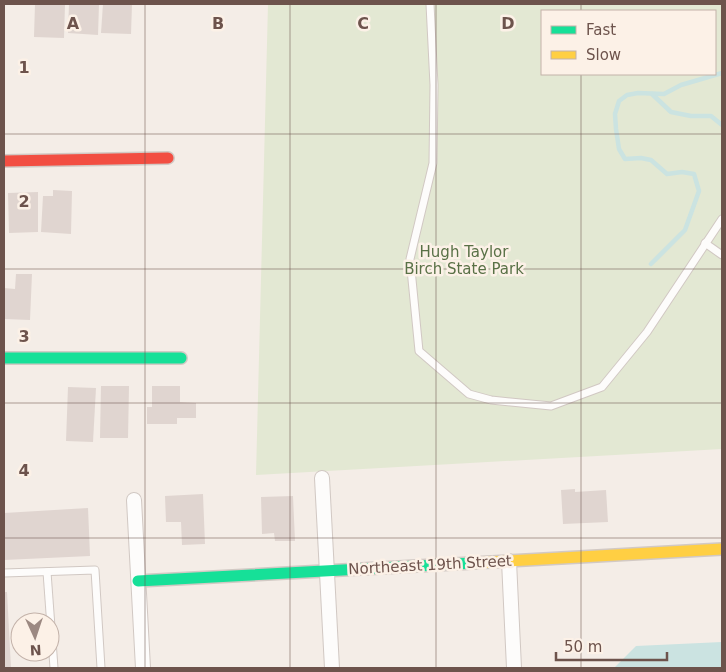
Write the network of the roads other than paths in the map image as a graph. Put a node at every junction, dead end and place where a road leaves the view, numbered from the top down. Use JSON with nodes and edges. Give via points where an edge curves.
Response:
{"nodes":[{"id":1,"x":430,"y":4,"type":"edge"},
{"id":2,"x":168,"y":158,"type":"dead end"},
{"id":3,"x":4,"y":161,"type":"edge"},
{"id":4,"x":722,"y":219,"type":"edge"},
{"id":5,"x":705,"y":243,"type":"junction"},
{"id":6,"x":722,"y":255,"type":"edge"},
{"id":7,"x":4,"y":358,"type":"edge"},
{"id":8,"x":181,"y":358,"type":"dead end"},
{"id":9,"x":322,"y":478,"type":"dead end"},
{"id":10,"x":134,"y":500,"type":"dead end"},
{"id":11,"x":722,"y":549,"type":"edge"},
{"id":12,"x":509,"y":561,"type":"junction"},
{"id":13,"x":327,"y":570,"type":"junction"},
{"id":14,"x":47,"y":572,"type":"junction"},
{"id":15,"x":4,"y":573,"type":"edge"},
{"id":16,"x":138,"y":581,"type":"junction"},
{"id":17,"x":54,"y":668,"type":"edge"},
{"id":18,"x":101,"y":668,"type":"edge"},
{"id":19,"x":143,"y":668,"type":"edge"},
{"id":20,"x":332,"y":668,"type":"edge"},
{"id":21,"x":514,"y":668,"type":"edge"}],
"edges":[{"from":1,"to":5,"type":"lane","via":[[433,164],[410,259],[419,351],[469,394],[491,400],[551,406],[602,387],[647,332]]},
{"from":2,"to":3,"type":"street"},
{"from":4,"to":5,"type":"lane"},
{"from":5,"to":6,"type":"lane"},
{"from":7,"to":8,"type":"street"},
{"from":9,"to":13,"type":"street"},
{"from":10,"to":16,"type":"street"},
{"from":11,"to":12,"type":"street","name":"Northeast 19th Street"},
{"from":12,"to":13,"type":"street","name":"Northeast 19th Street"},
{"from":12,"to":21,"type":"street"},
{"from":13,"to":16,"type":"street","name":"Northeast 19th Street"},
{"from":13,"to":20,"type":"street"},
{"from":14,"to":15,"type":"lane"},
{"from":14,"to":17,"type":"lane"},
{"from":14,"to":18,"type":"lane","via":[[95,570]]},
{"from":16,"to":19,"type":"street"}]}
